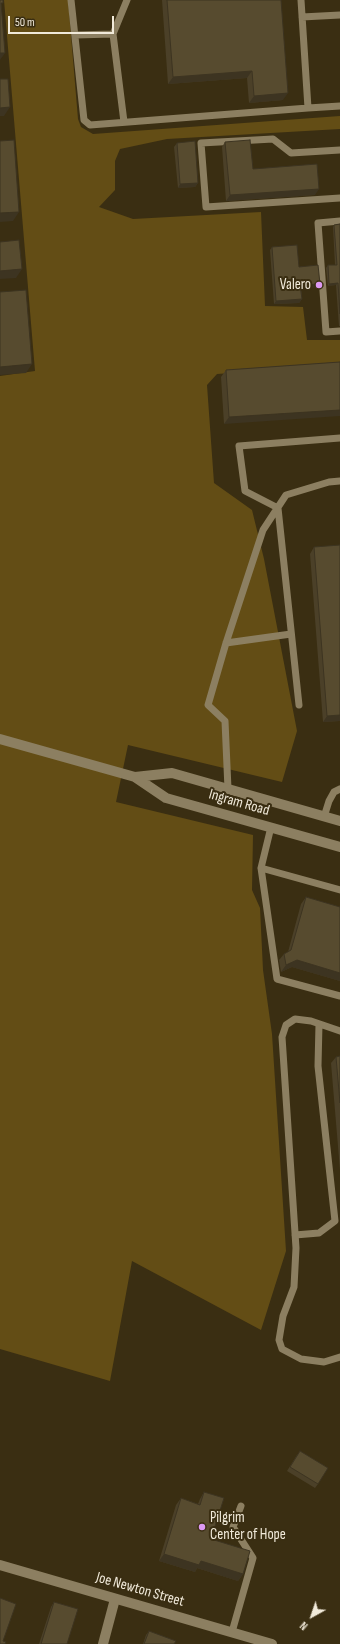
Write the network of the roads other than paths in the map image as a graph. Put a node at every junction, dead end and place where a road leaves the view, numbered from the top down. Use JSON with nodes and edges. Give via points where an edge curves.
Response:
{"nodes":[{"id":1,"x":71,"y":0,"type":"edge"},
{"id":2,"x":127,"y":0,"type":"edge"},
{"id":3,"x":301,"y":0,"type":"edge"},
{"id":4,"x":340,"y":15,"type":"edge"},
{"id":5,"x":302,"y":17,"type":"junction"},
{"id":6,"x":113,"y":34,"type":"junction"},
{"id":7,"x":75,"y":35,"type":"junction"},
{"id":8,"x":340,"y":106,"type":"edge"},
{"id":9,"x":308,"y":108,"type":"junction"},
{"id":10,"x":124,"y":122,"type":"junction"},
{"id":11,"x":340,"y":150,"type":"edge"},
{"id":12,"x":340,"y":198,"type":"edge"},
{"id":13,"x":340,"y":221,"type":"edge"},
{"id":14,"x":340,"y":331,"type":"edge"},
{"id":15,"x":340,"y":438,"type":"edge"},
{"id":16,"x":340,"y":481,"type":"edge"},
{"id":17,"x":278,"y":508,"type":"junction"},
{"id":18,"x":291,"y":634,"type":"junction"},
{"id":19,"x":226,"y":643,"type":"junction"},
{"id":20,"x":298,"y":705,"type":"dead end"},
{"id":21,"x":0,"y":739,"type":"edge"},
{"id":22,"x":135,"y":777,"type":"junction"},
{"id":23,"x":228,"y":789,"type":"junction"},
{"id":24,"x":340,"y":789,"type":"edge"},
{"id":25,"x":324,"y":816,"type":"junction"},
{"id":26,"x":340,"y":821,"type":"edge"},
{"id":27,"x":271,"y":828,"type":"junction"},
{"id":28,"x":340,"y":847,"type":"edge"},
{"id":29,"x":261,"y":868,"type":"junction"},
{"id":30,"x":340,"y":890,"type":"edge"},
{"id":31,"x":340,"y":996,"type":"edge"},
{"id":32,"x":318,"y":1024,"type":"junction"},
{"id":33,"x":340,"y":1031,"type":"edge"},
{"id":34,"x":295,"y":1235,"type":"junction"},
{"id":35,"x":340,"y":1357,"type":"edge"},
{"id":36,"x":241,"y":1506,"type":"dead end"},
{"id":37,"x":0,"y":1565,"type":"edge"},
{"id":38,"x":115,"y":1599,"type":"junction"},
{"id":39,"x":232,"y":1632,"type":"junction"},
{"id":40,"x":103,"y":1644,"type":"edge"},
{"id":41,"x":272,"y":1644,"type":"edge"}],
"edges":[{"from":1,"to":7,"type":"lane"},
{"from":2,"to":6,"type":"lane"},
{"from":3,"to":5,"type":"lane"},
{"from":4,"to":5,"type":"lane"},
{"from":5,"to":9,"type":"lane"},
{"from":6,"to":7,"type":"lane"},
{"from":6,"to":10,"type":"lane"},
{"from":7,"to":10,"type":"lane","via":[[84,120],[90,125]]},
{"from":8,"to":9,"type":"lane"},
{"from":9,"to":10,"type":"lane"},
{"from":11,"to":12,"type":"lane","via":[[291,153],[273,139],[201,143],[206,207]]},
{"from":13,"to":14,"type":"lane","via":[[318,223],[326,332]]},
{"from":15,"to":17,"type":"lane","via":[[239,446],[245,490]]},
{"from":16,"to":17,"type":"lane","via":[[286,495]]},
{"from":17,"to":18,"type":"lane"},
{"from":17,"to":19,"type":"lane","via":[[263,530]]},
{"from":18,"to":19,"type":"lane"},
{"from":18,"to":20,"type":"lane"},
{"from":19,"to":23,"type":"lane","via":[[208,705],[225,721]]},
{"from":21,"to":22,"type":"street","name":"Ingram Road"},
{"from":22,"to":23,"type":"street","name":"Ingram Road","via":[[172,773]]},
{"from":22,"to":27,"type":"street","name":"Ingram Road","via":[[166,798]]},
{"from":23,"to":25,"type":"street","name":"Ingram Road"},
{"from":24,"to":25,"type":"lane","via":[[334,792]]},
{"from":25,"to":26,"type":"street","name":"Ingram Road"},
{"from":27,"to":28,"type":"street","name":"Ingram Road"},
{"from":27,"to":29,"type":"lane"},
{"from":29,"to":30,"type":"lane"},
{"from":29,"to":31,"type":"lane","via":[[277,979]]},
{"from":32,"to":33,"type":"lane"},
{"from":32,"to":34,"type":"lane","via":[[318,1066],[335,1221],[319,1234]]},
{"from":32,"to":34,"type":"lane","via":[[295,1019],[286,1025],[282,1037]]},
{"from":34,"to":35,"type":"lane","via":[[294,1287],[279,1340],[282,1349],[301,1359],[324,1362]]},
{"from":36,"to":39,"type":"lane","via":[[233,1527],[253,1558]]},
{"from":37,"to":38,"type":"street","name":"Joe Newton Street"},
{"from":38,"to":39,"type":"street","name":"Joe Newton Street"},
{"from":38,"to":40,"type":"street"},
{"from":39,"to":41,"type":"street","name":"Joe Newton Street"}]}
